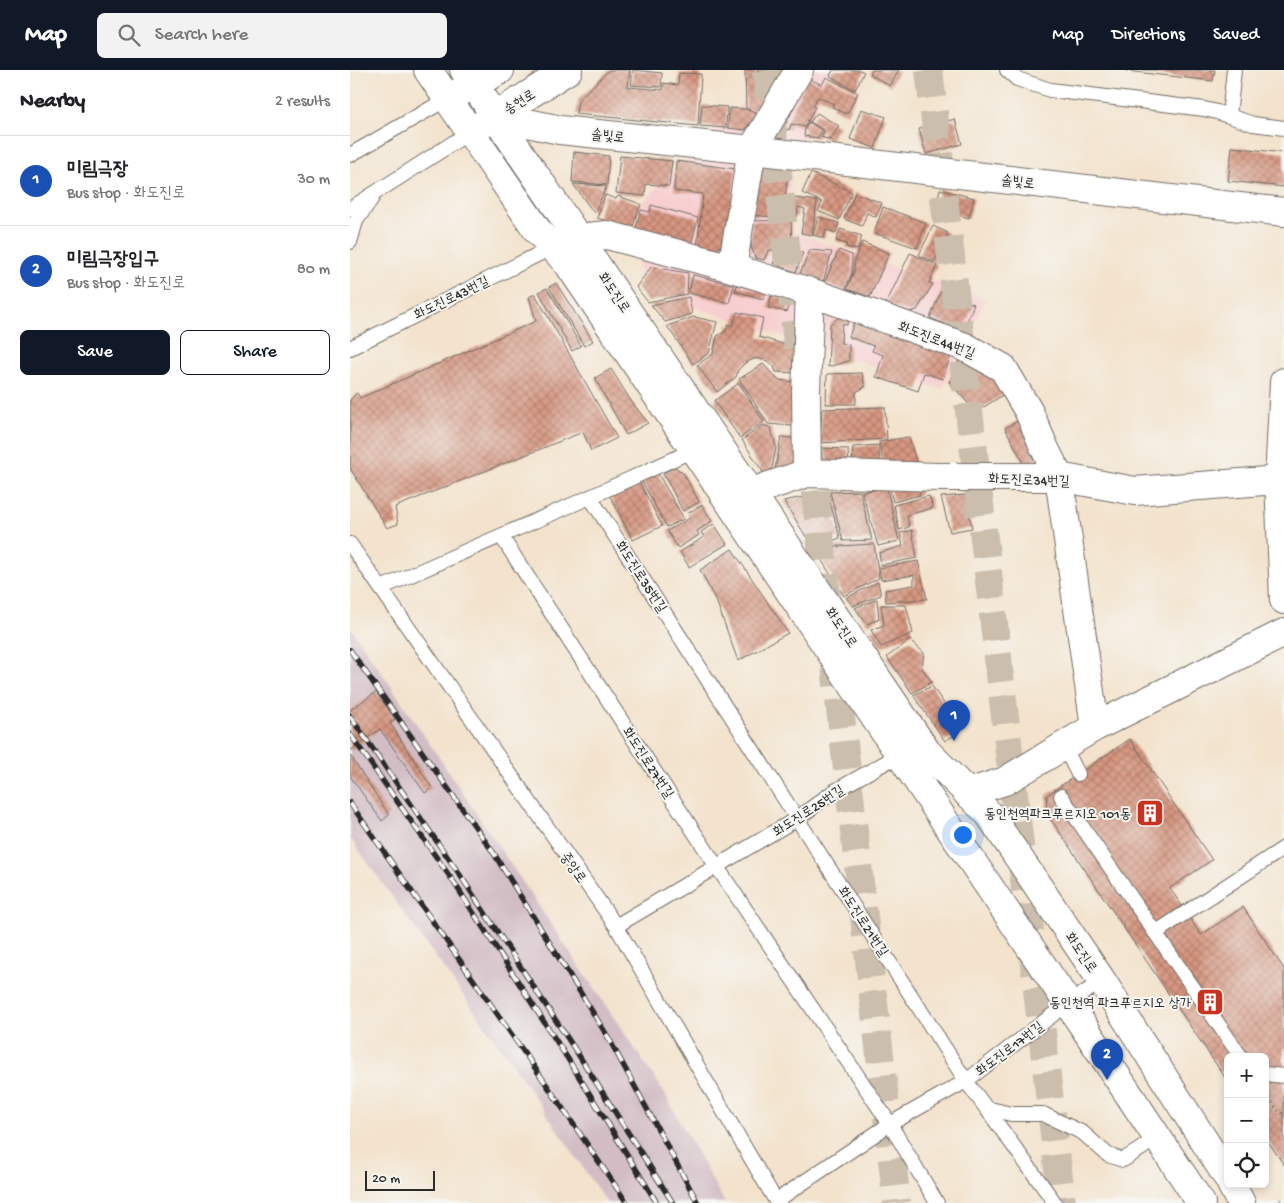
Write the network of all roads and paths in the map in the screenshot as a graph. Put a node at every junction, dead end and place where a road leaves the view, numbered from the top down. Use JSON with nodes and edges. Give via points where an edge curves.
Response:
{"nodes":[{"id":1,"x":428,"y":70,"type":"edge"},
{"id":2,"x":500,"y":70,"type":"edge"},
{"id":3,"x":568,"y":70,"type":"edge"},
{"id":4,"x":799,"y":70,"type":"edge"},
{"id":5,"x":1007,"y":70,"type":"edge"},
{"id":6,"x":1234,"y":70,"type":"edge"},
{"id":7,"x":469,"y":77,"type":"edge"},
{"id":8,"x":447,"y":99,"type":"junction"},
{"id":9,"x":496,"y":116,"type":"junction"},
{"id":10,"x":1229,"y":116,"type":"junction"},
{"id":11,"x":1284,"y":128,"type":"edge"},
{"id":12,"x":470,"y":132,"type":"junction"},
{"id":13,"x":752,"y":150,"type":"junction"},
{"id":14,"x":352,"y":153,"type":"edge"},
{"id":15,"x":376,"y":192,"type":"junction"},
{"id":16,"x":350,"y":208,"type":"edge"},
{"id":17,"x":1284,"y":212,"type":"edge"},
{"id":18,"x":578,"y":238,"type":"junction"},
{"id":19,"x":350,"y":242,"type":"edge"},
{"id":20,"x":553,"y":247,"type":"junction"},
{"id":21,"x":732,"y":268,"type":"junction"},
{"id":22,"x":810,"y":292,"type":"junction"},
{"id":23,"x":350,"y":348,"type":"edge"},
{"id":24,"x":1284,"y":382,"type":"edge"},
{"id":25,"x":705,"y":445,"type":"junction"},
{"id":26,"x":808,"y":473,"type":"junction"},
{"id":27,"x":1059,"y":477,"type":"junction"},
{"id":28,"x":1282,"y":480,"type":"edge"},
{"id":29,"x":590,"y":497,"type":"junction"},
{"id":30,"x":740,"y":497,"type":"junction"},
{"id":31,"x":501,"y":536,"type":"junction"},
{"id":32,"x":350,"y":544,"type":"edge"},
{"id":33,"x":381,"y":588,"type":"junction"},
{"id":34,"x":1284,"y":600,"type":"edge"},
{"id":35,"x":1284,"y":633,"type":"edge"},
{"id":36,"x":1095,"y":727,"type":"junction"},
{"id":37,"x":1064,"y":746,"type":"junction"},
{"id":38,"x":899,"y":755,"type":"junction"},
{"id":39,"x":763,"y":764,"type":"joint"},
{"id":40,"x":1078,"y":774,"type":"dead end"},
{"id":41,"x":967,"y":793,"type":"junction"},
{"id":42,"x":1061,"y":796,"type":"dead end"},
{"id":43,"x":798,"y":818,"type":"junction"},
{"id":44,"x":1284,"y":848,"type":"edge"},
{"id":45,"x":717,"y":867,"type":"junction"},
{"id":46,"x":616,"y":926,"type":"junction"},
{"id":47,"x":1155,"y":933,"type":"junction"},
{"id":48,"x":1102,"y":981,"type":"junction"},
{"id":49,"x":1067,"y":1004,"type":"junction"},
{"id":50,"x":930,"y":1024,"type":"joint"},
{"id":51,"x":1238,"y":1053,"type":"edge"},
{"id":52,"x":1269,"y":1074,"type":"edge"},
{"id":53,"x":1284,"y":1076,"type":"edge"},
{"id":54,"x":966,"y":1081,"type":"junction"},
{"id":55,"x":1269,"y":1096,"type":"edge"},
{"id":56,"x":986,"y":1108,"type":"junction"},
{"id":57,"x":1284,"y":1115,"type":"edge"},
{"id":58,"x":890,"y":1124,"type":"junction"},
{"id":59,"x":1157,"y":1138,"type":"junction"},
{"id":60,"x":1224,"y":1172,"type":"edge"},
{"id":61,"x":1233,"y":1188,"type":"edge"},
{"id":62,"x":1284,"y":1197,"type":"edge"},
{"id":63,"x":777,"y":1202,"type":"edge"},
{"id":64,"x":937,"y":1203,"type":"edge"},
{"id":65,"x":1055,"y":1203,"type":"edge"},
{"id":66,"x":1201,"y":1203,"type":"edge"},
{"id":67,"x":1241,"y":1203,"type":"edge"},
{"id":68,"x":1276,"y":1203,"type":"edge"}],
"edges":[{"from":1,"to":8,"type":"street","name":"화도진로"},
{"from":2,"to":7,"type":"street"},
{"from":3,"to":9,"type":"street","name":"송현로"},
{"from":4,"to":13,"type":"street"},
{"from":5,"to":10,"type":"lane","via":[[1017,79],[1050,90]]},
{"from":6,"to":10,"type":"lane"},
{"from":7,"to":8,"type":"street"},
{"from":7,"to":9,"type":"street","name":"화도진로"},
{"from":8,"to":12,"type":"street","name":"화도진로"},
{"from":8,"to":14,"type":"lane"},
{"from":9,"to":12,"type":"street","name":"송현로"},
{"from":9,"to":13,"type":"street","name":"솔빛로","via":[[560,130]]},
{"from":9,"to":18,"type":"street","name":"화도진로"},
{"from":10,"to":11,"type":"lane","via":[[1253,124]]},
{"from":12,"to":15,"type":"lane"},
{"from":12,"to":20,"type":"street","name":"화도진로","via":[[537,230]]},
{"from":13,"to":17,"type":"street","name":"솔빛로"},
{"from":13,"to":21,"type":"street"},
{"from":15,"to":16,"type":"lane"},
{"from":15,"to":19,"type":"lane","via":[[356,221]]},
{"from":18,"to":21,"type":"street","name":"화도진로44번길","via":[[607,235]]},
{"from":18,"to":25,"type":"street","name":"화도진로"},
{"from":20,"to":23,"type":"lane","name":"화도진로43번길"},
{"from":20,"to":25,"type":"street","name":"화도진로"},
{"from":21,"to":22,"type":"street","name":"화도진로44번길"},
{"from":22,"to":26,"type":"street","via":[[806,391]]},
{"from":22,"to":27,"type":"street","name":"화도진로44번길","via":[[965,347],[1003,368],[1029,412]]},
{"from":24,"to":28,"type":"street"},
{"from":25,"to":29,"type":"lane"},
{"from":25,"to":30,"type":"street","name":"화도진로"},
{"from":26,"to":27,"type":"street","name":"화도진로34번길"},
{"from":26,"to":30,"type":"street","name":"화도진로34번길"},
{"from":27,"to":28,"type":"street","name":"화도진로34번길","via":[[1135,491]]},
{"from":27,"to":36,"type":"street","name":"화도진로44번길"},
{"from":28,"to":34,"type":"street"},
{"from":29,"to":31,"type":"lane"},
{"from":29,"to":39,"type":"lane","name":"화도진로35번길"},
{"from":30,"to":38,"type":"street","name":"화도진로"},
{"from":30,"to":41,"type":"street","name":"화도진로","via":[[927,752]]},
{"from":31,"to":33,"type":"lane"},
{"from":31,"to":45,"type":"lane","name":"화도진로27번길"},
{"from":32,"to":33,"type":"lane","name":"중앙로"},
{"from":33,"to":46,"type":"lane","name":"중앙로"},
{"from":35,"to":36,"type":"street"},
{"from":36,"to":37,"type":"street"},
{"from":37,"to":40,"type":"lane"},
{"from":37,"to":41,"type":"street","via":[[1006,781]]},
{"from":38,"to":43,"type":"lane","name":"화도진로25번길","via":[[833,792]]},
{"from":38,"to":49,"type":"street","name":"화도진로"},
{"from":39,"to":43,"type":"lane","name":"화도진로21번길"},
{"from":41,"to":48,"type":"street","name":"화도진로","via":[[989,814]]},
{"from":42,"to":47,"type":"lane"},
{"from":43,"to":45,"type":"lane","name":"화도진로25번길"},
{"from":43,"to":50,"type":"lane","name":"화도진로21번길"},
{"from":44,"to":47,"type":"lane"},
{"from":45,"to":46,"type":"lane","name":"화도진로25번길"},
{"from":45,"to":58,"type":"lane"},
{"from":46,"to":63,"type":"lane","name":"중앙로"},
{"from":47,"to":51,"type":"lane"},
{"from":48,"to":49,"type":"lane","name":"화도진로17번길"},
{"from":48,"to":60,"type":"street","name":"화도진로"},
{"from":49,"to":54,"type":"lane","name":"화도진로17번길"},
{"from":49,"to":59,"type":"street","name":"화도진로"},
{"from":50,"to":54,"type":"lane","name":"화도진로17번길"},
{"from":52,"to":53,"type":"lane"},
{"from":54,"to":56,"type":"lane"},
{"from":54,"to":58,"type":"lane","name":"화도진로17번길"},
{"from":55,"to":57,"type":"path"},
{"from":56,"to":59,"type":"lane","via":[[1011,1114],[1043,1114],[1083,1133],[1108,1155],[1123,1160]]},
{"from":56,"to":65,"type":"lane"},
{"from":58,"to":63,"type":"lane","name":"화도진로17번길"},
{"from":58,"to":64,"type":"lane"},
{"from":59,"to":66,"type":"street","name":"화도진로"},
{"from":61,"to":67,"type":"street"},
{"from":62,"to":68,"type":"path"}]}
